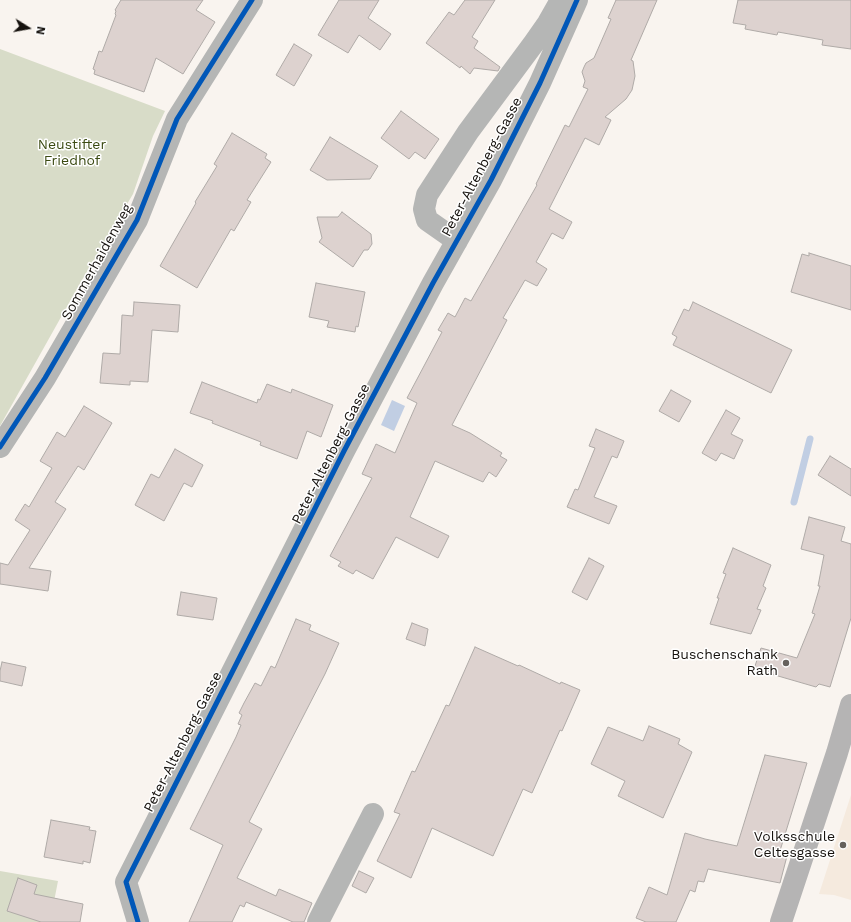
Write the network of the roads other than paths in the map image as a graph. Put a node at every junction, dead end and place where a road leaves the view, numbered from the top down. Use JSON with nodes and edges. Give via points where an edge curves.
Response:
{"nodes":[{"id":1,"x":252,"y":0,"type":"edge"},
{"id":2,"x":561,"y":0,"type":"edge"},
{"id":3,"x":576,"y":0,"type":"edge"},
{"id":4,"x":457,"y":241,"type":"junction"},
{"id":5,"x":0,"y":447,"type":"edge"},
{"id":6,"x":851,"y":705,"type":"edge"},
{"id":7,"x":845,"y":745,"type":"edge"},
{"id":8,"x":373,"y":814,"type":"dead end"},
{"id":9,"x":138,"y":922,"type":"edge"},
{"id":10,"x":318,"y":922,"type":"edge"},
{"id":11,"x":781,"y":922,"type":"edge"}],
"edges":[{"from":1,"to":5,"type":"street","name":"Sommerhaidenweg","via":[[177,119],[137,220],[45,378]]},
{"from":2,"to":4,"type":"street","name":"Peter-Altenberg-Gasse","via":[[538,38],[468,132],[427,195],[424,209],[427,220]]},
{"from":3,"to":4,"type":"street","name":"Peter-Altenberg-Gasse","via":[[536,90]]},
{"from":4,"to":9,"type":"street","name":"Peter-Altenberg-Gasse","via":[[344,451],[126,882]]},
{"from":6,"to":7,"type":"main road"},
{"from":7,"to":11,"type":"main road"},
{"from":8,"to":10,"type":"street"}]}
